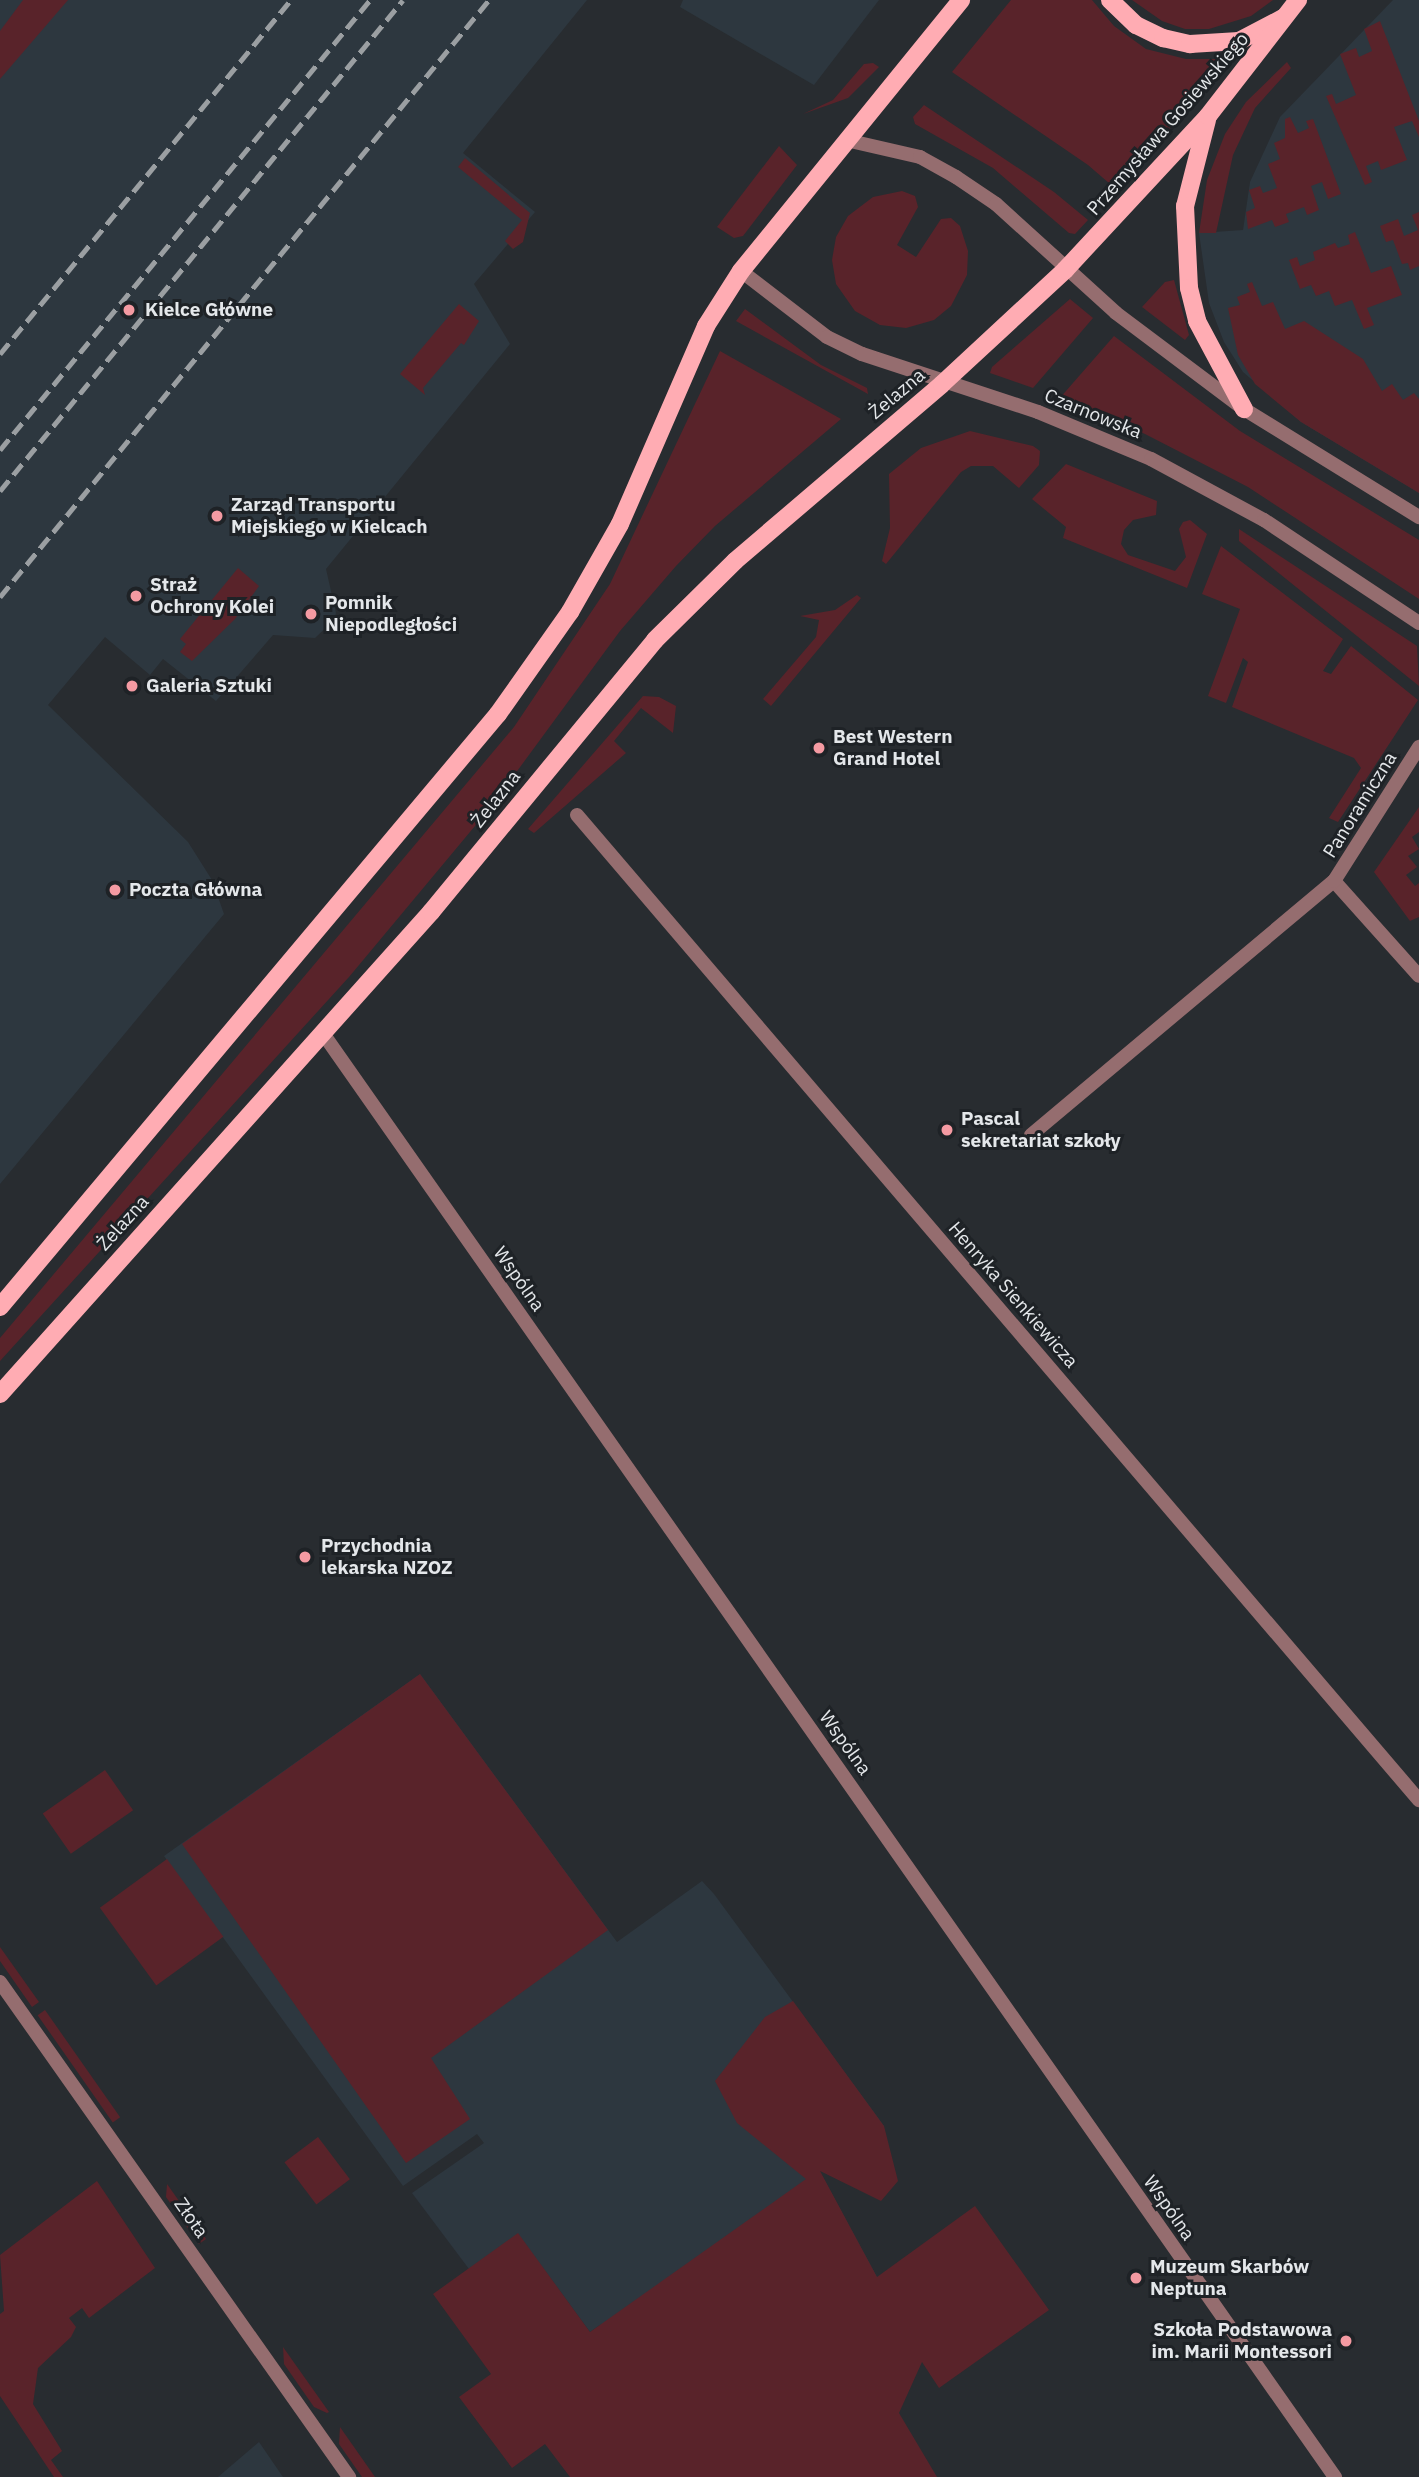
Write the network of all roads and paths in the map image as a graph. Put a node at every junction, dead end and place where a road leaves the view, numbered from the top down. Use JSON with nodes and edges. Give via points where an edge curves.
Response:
{"nodes":[{"id":1,"x":961,"y":0,"type":"edge"},
{"id":2,"x":1110,"y":0,"type":"edge"},
{"id":3,"x":1293,"y":7,"type":"edge"},
{"id":4,"x":1208,"y":116,"type":"junction"},
{"id":5,"x":846,"y":140,"type":"junction"},
{"id":6,"x":1065,"y":270,"type":"junction"},
{"id":7,"x":741,"y":271,"type":"junction"},
{"id":8,"x":942,"y":384,"type":"junction"},
{"id":9,"x":1244,"y":409,"type":"junction"},
{"id":10,"x":1419,"y":517,"type":"edge"},
{"id":11,"x":1419,"y":623,"type":"edge"},
{"id":12,"x":1419,"y":747,"type":"edge"},
{"id":13,"x":578,"y":815,"type":"dead end"},
{"id":14,"x":1334,"y":881,"type":"junction"},
{"id":15,"x":1419,"y":976,"type":"edge"},
{"id":16,"x":322,"y":1032,"type":"junction"},
{"id":17,"x":1031,"y":1135,"type":"dead end"},
{"id":18,"x":0,"y":1307,"type":"edge"},
{"id":19,"x":0,"y":1394,"type":"edge"},
{"id":20,"x":1419,"y":1800,"type":"edge"},
{"id":21,"x":0,"y":1982,"type":"edge"},
{"id":22,"x":349,"y":2477,"type":"edge"},
{"id":23,"x":1335,"y":2477,"type":"edge"}],
"edges":[{"from":1,"to":5,"type":"main road"},
{"from":2,"to":3,"type":"main road","via":[[1136,25],[1190,44],[1239,41]]},
{"from":3,"to":4,"type":"main road","name":"Przemysława Gosiewskiego"},
{"from":4,"to":6,"type":"main road","name":"Przemysława Gosiewskiego"},
{"from":4,"to":9,"type":"main road","via":[[1185,205],[1189,288],[1197,321]]},
{"from":5,"to":6,"type":"street","via":[[920,157],[956,177],[996,204]]},
{"from":5,"to":7,"type":"main road","name":"Żelazna"},
{"from":6,"to":8,"type":"main road","name":"Żelazna"},
{"from":6,"to":9,"type":"street"},
{"from":7,"to":8,"type":"street","name":"Czarnowska","via":[[827,337]]},
{"from":7,"to":18,"type":"main road","name":"Żelazna","via":[[706,326],[620,524],[570,612],[498,714]]},
{"from":8,"to":11,"type":"street","name":"Czarnowska","via":[[1038,412],[1151,459],[1264,520]]},
{"from":8,"to":16,"type":"main road","name":"Żelazna","via":[[679,614],[445,895]]},
{"from":9,"to":10,"type":"street"},
{"from":12,"to":14,"type":"street","name":"Panoramiczna"},
{"from":13,"to":20,"type":"street","name":"Henryka Sienkiewicza"},
{"from":14,"to":15,"type":"street","name":"Panoramiczna"},
{"from":14,"to":17,"type":"street"},
{"from":16,"to":19,"type":"main road","name":"Żelazna"},
{"from":16,"to":23,"type":"street","name":"Wspólna"},
{"from":21,"to":22,"type":"street","name":"Złota"}]}
